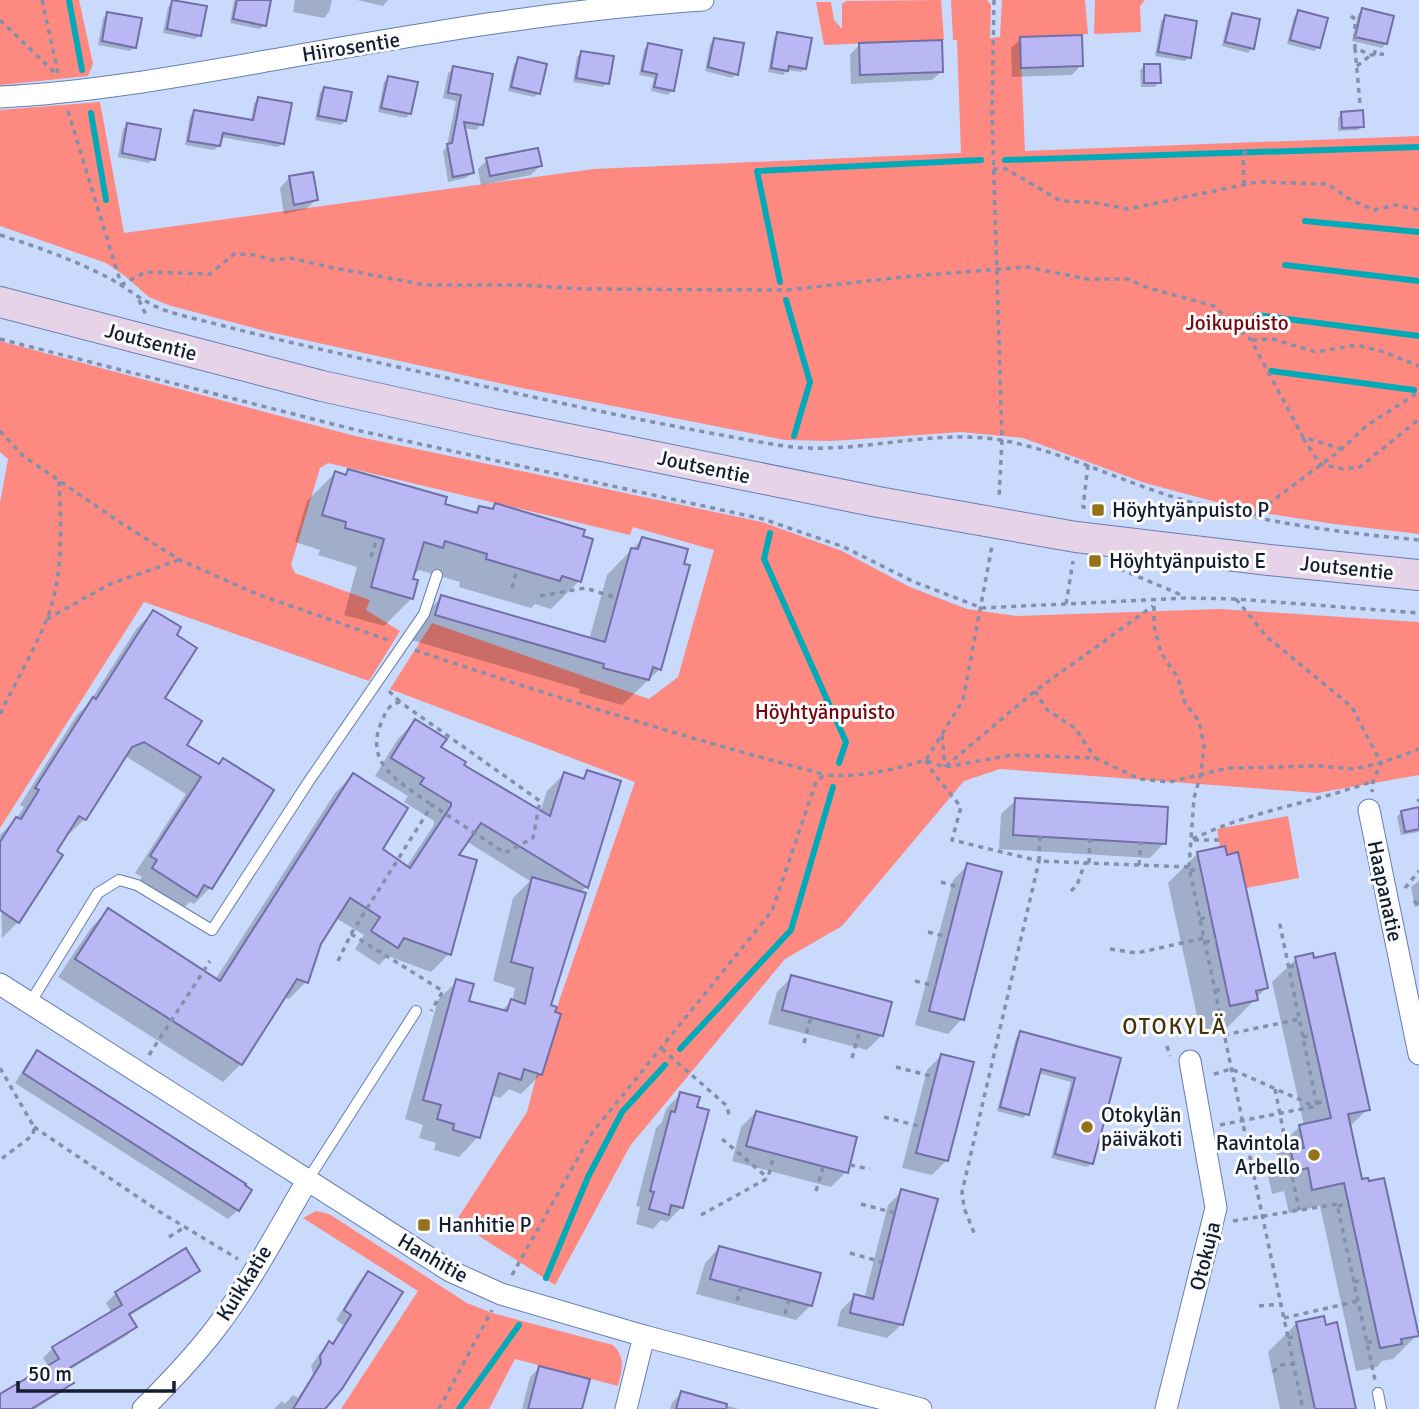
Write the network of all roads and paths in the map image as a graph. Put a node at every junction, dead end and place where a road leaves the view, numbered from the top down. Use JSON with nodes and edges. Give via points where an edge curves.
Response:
{"nodes":[{"id":1,"x":42,"y":0,"type":"edge"},
{"id":2,"x":703,"y":0,"type":"edge"},
{"id":3,"x":994,"y":0,"type":"edge"},
{"id":4,"x":1351,"y":16,"type":"dead end"},
{"id":5,"x":0,"y":20,"type":"edge"},
{"id":6,"x":1354,"y":48,"type":"junction"},
{"id":7,"x":1376,"y":48,"type":"dead end"},
{"id":8,"x":1384,"y":54,"type":"dead end"},
{"id":9,"x":1372,"y":55,"type":"junction"},
{"id":10,"x":1357,"y":66,"type":"junction"},
{"id":11,"x":61,"y":85,"type":"junction"},
{"id":12,"x":0,"y":97,"type":"edge"},
{"id":13,"x":1360,"y":104,"type":"dead end"},
{"id":14,"x":1248,"y":146,"type":"dead end"},
{"id":15,"x":993,"y":169,"type":"junction"},
{"id":16,"x":1244,"y":186,"type":"junction"},
{"id":17,"x":1419,"y":210,"type":"edge"},
{"id":18,"x":0,"y":235,"type":"edge"},
{"id":19,"x":997,"y":269,"type":"junction"},
{"id":20,"x":121,"y":285,"type":"junction"},
{"id":21,"x":0,"y":302,"type":"edge"},
{"id":22,"x":0,"y":340,"type":"edge"},
{"id":23,"x":1251,"y":340,"type":"junction"},
{"id":24,"x":1419,"y":366,"type":"edge"},
{"id":25,"x":1419,"y":392,"type":"edge"},
{"id":26,"x":1419,"y":419,"type":"edge"},
{"id":27,"x":1303,"y":437,"type":"junction"},
{"id":28,"x":1002,"y":440,"type":"junction"},
{"id":29,"x":1342,"y":449,"type":"junction"},
{"id":30,"x":1320,"y":464,"type":"junction"},
{"id":31,"x":1088,"y":465,"type":"junction"},
{"id":32,"x":59,"y":480,"type":"dead end"},
{"id":33,"x":999,"y":502,"type":"dead end"},
{"id":34,"x":1192,"y":502,"type":"junction"},
{"id":35,"x":1252,"y":516,"type":"junction"},
{"id":36,"x":377,"y":537,"type":"dead end"},
{"id":37,"x":993,"y":540,"type":"dead end"},
{"id":38,"x":1419,"y":540,"type":"edge"},
{"id":39,"x":371,"y":557,"type":"dead end"},
{"id":40,"x":180,"y":559,"type":"dead end"},
{"id":41,"x":1073,"y":559,"type":"dead end"},
{"id":42,"x":1113,"y":566,"type":"dead end"},
{"id":43,"x":517,"y":569,"type":"dead end"},
{"id":44,"x":437,"y":575,"type":"dead end"},
{"id":45,"x":1419,"y":575,"type":"edge"},
{"id":46,"x":512,"y":588,"type":"dead end"},
{"id":47,"x":540,"y":596,"type":"dead end"},
{"id":48,"x":1187,"y":597,"type":"junction"},
{"id":49,"x":617,"y":598,"type":"dead end"},
{"id":50,"x":1236,"y":598,"type":"junction"},
{"id":51,"x":1154,"y":599,"type":"junction"},
{"id":52,"x":1066,"y":604,"type":"junction"},
{"id":53,"x":1154,"y":606,"type":"junction"},
{"id":54,"x":982,"y":608,"type":"junction"},
{"id":55,"x":1419,"y":613,"type":"edge"},
{"id":56,"x":47,"y":619,"type":"junction"},
{"id":57,"x":1035,"y":691,"type":"junction"},
{"id":58,"x":0,"y":714,"type":"edge"},
{"id":59,"x":942,"y":733,"type":"junction"},
{"id":60,"x":1419,"y":749,"type":"edge"},
{"id":61,"x":1095,"y":758,"type":"junction"},
{"id":62,"x":926,"y":760,"type":"junction"},
{"id":63,"x":1381,"y":763,"type":"junction"},
{"id":64,"x":945,"y":768,"type":"junction"},
{"id":65,"x":1201,"y":773,"type":"junction"},
{"id":66,"x":1373,"y":781,"type":"junction"},
{"id":67,"x":432,"y":805,"type":"junction"},
{"id":68,"x":1369,"y":810,"type":"joint"},
{"id":69,"x":1040,"y":836,"type":"dead end"},
{"id":70,"x":1090,"y":839,"type":"dead end"},
{"id":71,"x":1191,"y":840,"type":"junction"},
{"id":72,"x":1219,"y":840,"type":"dead end"},
{"id":73,"x":1141,"y":842,"type":"dead end"},
{"id":74,"x":1039,"y":861,"type":"junction"},
{"id":75,"x":1087,"y":863,"type":"junction"},
{"id":76,"x":1139,"y":865,"type":"junction"},
{"id":77,"x":1200,"y":868,"type":"dead end"},
{"id":78,"x":1190,"y":869,"type":"junction"},
{"id":79,"x":1419,"y":872,"type":"edge"},
{"id":80,"x":941,"y":882,"type":"dead end"},
{"id":81,"x":961,"y":888,"type":"dead end"},
{"id":82,"x":1405,"y":888,"type":"dead end"},
{"id":83,"x":1070,"y":891,"type":"dead end"},
{"id":84,"x":1414,"y":901,"type":"dead end"},
{"id":85,"x":1419,"y":906,"type":"edge"},
{"id":86,"x":1211,"y":916,"type":"dead end"},
{"id":87,"x":1200,"y":919,"type":"junction"},
{"id":88,"x":1279,"y":920,"type":"dead end"},
{"id":89,"x":928,"y":932,"type":"dead end"},
{"id":90,"x":948,"y":937,"type":"dead end"},
{"id":91,"x":1205,"y":940,"type":"junction"},
{"id":92,"x":1216,"y":940,"type":"dead end"},
{"id":93,"x":1110,"y":948,"type":"dead end"},
{"id":94,"x":210,"y":961,"type":"dead end"},
{"id":95,"x":338,"y":961,"type":"dead end"},
{"id":96,"x":1297,"y":965,"type":"dead end"},
{"id":97,"x":1289,"y":967,"type":"junction"},
{"id":98,"x":915,"y":981,"type":"dead end"},
{"id":99,"x":0,"y":984,"type":"edge"},
{"id":100,"x":936,"y":986,"type":"dead end"},
{"id":101,"x":1226,"y":988,"type":"dead end"},
{"id":102,"x":1215,"y":991,"type":"junction"},
{"id":103,"x":30,"y":1003,"type":"junction"},
{"id":104,"x":416,"y":1011,"type":"dead end"},
{"id":105,"x":811,"y":1017,"type":"dead end"},
{"id":106,"x":1300,"y":1019,"type":"junction"},
{"id":107,"x":860,"y":1030,"type":"dead end"},
{"id":108,"x":1224,"y":1035,"type":"junction"},
{"id":109,"x":1312,"y":1035,"type":"dead end"},
{"id":110,"x":1303,"y":1037,"type":"junction"},
{"id":111,"x":804,"y":1043,"type":"dead end"},
{"id":112,"x":1167,"y":1046,"type":"dead end"},
{"id":113,"x":661,"y":1049,"type":"junction"},
{"id":114,"x":1419,"y":1054,"type":"edge"},
{"id":115,"x":148,"y":1057,"type":"dead end"},
{"id":116,"x":852,"y":1058,"type":"dead end"},
{"id":117,"x":1181,"y":1062,"type":"joint"},
{"id":118,"x":896,"y":1067,"type":"dead end"},
{"id":119,"x":0,"y":1068,"type":"edge"},
{"id":120,"x":935,"y":1077,"type":"dead end"},
{"id":121,"x":1275,"y":1089,"type":"dead end"},
{"id":122,"x":1327,"y":1101,"type":"dead end"},
{"id":123,"x":1317,"y":1103,"type":"junction"},
{"id":124,"x":1279,"y":1114,"type":"junction"},
{"id":125,"x":729,"y":1115,"type":"dead end"},
{"id":126,"x":884,"y":1117,"type":"dead end"},
{"id":127,"x":1242,"y":1121,"type":"junction"},
{"id":128,"x":34,"y":1127,"type":"junction"},
{"id":129,"x":922,"y":1127,"type":"dead end"},
{"id":130,"x":1201,"y":1129,"type":"junction"},
{"id":131,"x":722,"y":1139,"type":"dead end"},
{"id":132,"x":774,"y":1154,"type":"dead end"},
{"id":133,"x":0,"y":1160,"type":"edge"},
{"id":134,"x":850,"y":1164,"type":"dead end"},
{"id":135,"x":823,"y":1167,"type":"dead end"},
{"id":136,"x":870,"y":1169,"type":"dead end"},
{"id":137,"x":768,"y":1178,"type":"junction"},
{"id":138,"x":307,"y":1181,"type":"junction"},
{"id":139,"x":816,"y":1191,"type":"dead end"},
{"id":140,"x":861,"y":1204,"type":"dead end"},
{"id":141,"x":1348,"y":1204,"type":"dead end"},
{"id":142,"x":1338,"y":1206,"type":"junction"},
{"id":143,"x":1299,"y":1210,"type":"junction"},
{"id":144,"x":895,"y":1213,"type":"dead end"},
{"id":145,"x":701,"y":1215,"type":"dead end"},
{"id":146,"x":1262,"y":1216,"type":"junction"},
{"id":147,"x":1214,"y":1224,"type":"junction"},
{"id":148,"x":185,"y":1227,"type":"junction"},
{"id":149,"x":975,"y":1235,"type":"dead end"},
{"id":150,"x":169,"y":1237,"type":"dead end"},
{"id":151,"x":850,"y":1253,"type":"dead end"},
{"id":152,"x":883,"y":1262,"type":"dead end"},
{"id":153,"x":255,"y":1269,"type":"junction"},
{"id":154,"x":1365,"y":1279,"type":"dead end"},
{"id":155,"x":509,"y":1280,"type":"dead end"},
{"id":156,"x":1354,"y":1282,"type":"junction"},
{"id":157,"x":741,"y":1287,"type":"dead end"},
{"id":158,"x":789,"y":1300,"type":"dead end"},
{"id":159,"x":737,"y":1301,"type":"dead end"},
{"id":160,"x":1358,"y":1301,"type":"junction"},
{"id":161,"x":1281,"y":1304,"type":"junction"},
{"id":162,"x":1259,"y":1306,"type":"dead end"},
{"id":163,"x":493,"y":1308,"type":"dead end"},
{"id":164,"x":785,"y":1314,"type":"dead end"},
{"id":165,"x":1284,"y":1318,"type":"junction"},
{"id":166,"x":645,"y":1336,"type":"junction"},
{"id":167,"x":1299,"y":1336,"type":"dead end"},
{"id":168,"x":1288,"y":1338,"type":"junction"},
{"id":169,"x":1378,"y":1340,"type":"dead end"},
{"id":170,"x":1367,"y":1343,"type":"junction"},
{"id":171,"x":1294,"y":1364,"type":"junction"},
{"id":172,"x":1273,"y":1373,"type":"dead end"},
{"id":173,"x":1378,"y":1393,"type":"joint"},
{"id":174,"x":144,"y":1409,"type":"edge"},
{"id":175,"x":439,"y":1409,"type":"edge"},
{"id":176,"x":626,"y":1409,"type":"edge"},
{"id":177,"x":921,"y":1409,"type":"edge"},
{"id":178,"x":1166,"y":1409,"type":"edge"},
{"id":179,"x":1303,"y":1409,"type":"edge"},
{"id":180,"x":1381,"y":1409,"type":"edge"}],
"edges":[{"from":1,"to":11,"type":"path"},
{"from":2,"to":11,"type":"street","name":"Hiirosentie","via":[[494,23],[168,79]]},
{"from":3,"to":15,"type":"path"},
{"from":4,"to":6,"type":"path","via":[[1355,19]]},
{"from":5,"to":11,"type":"path"},
{"from":6,"to":9,"type":"path"},
{"from":6,"to":10,"type":"path"},
{"from":7,"to":9,"type":"path"},
{"from":8,"to":9,"type":"path"},
{"from":9,"to":10,"type":"path"},
{"from":10,"to":13,"type":"path"},
{"from":11,"to":12,"type":"street","name":"Hiirosentie"},
{"from":11,"to":20,"type":"path"},
{"from":14,"to":16,"type":"path","via":[[1243,157]]},
{"from":15,"to":16,"type":"path","via":[[1006,169],[1060,201],[1128,209]]},
{"from":15,"to":19,"type":"path"},
{"from":16,"to":17,"type":"path","via":[[1257,182],[1328,184],[1374,210],[1396,205]]},
{"from":18,"to":20,"type":"path","via":[[81,264]]},
{"from":19,"to":20,"type":"path","via":[[787,290],[584,289],[426,285],[290,258],[234,254],[210,274],[145,272]]},
{"from":19,"to":23,"type":"path","via":[[1027,267],[1087,279],[1126,279],[1214,306]]},
{"from":19,"to":28,"type":"path"},
{"from":20,"to":28,"type":"path","via":[[165,310],[244,331],[512,392],[785,446],[962,437]]},
{"from":21,"to":45,"type":"main road","name":"Joutsentie","via":[[334,389],[878,502],[1076,537]]},
{"from":22,"to":54,"type":"path","via":[[356,430],[763,519],[844,547],[912,581]]},
{"from":23,"to":24,"type":"path","via":[[1272,339],[1316,352],[1357,345]]},
{"from":23,"to":27,"type":"path"},
{"from":25,"to":29,"type":"path","via":[[1366,426]]},
{"from":26,"to":30,"type":"path","via":[[1360,467]]},
{"from":27,"to":29,"type":"path"},
{"from":27,"to":30,"type":"path"},
{"from":28,"to":31,"type":"path"},
{"from":28,"to":33,"type":"path"},
{"from":29,"to":30,"type":"path"},
{"from":30,"to":35,"type":"path"},
{"from":31,"to":34,"type":"path"},
{"from":31,"to":34,"type":"path","via":[[1083,507],[1121,514]]},
{"from":32,"to":56,"type":"path","via":[[59,547]]},
{"from":34,"to":35,"type":"path"},
{"from":35,"to":38,"type":"path","via":[[1333,532]]},
{"from":36,"to":39,"type":"path"},
{"from":37,"to":54,"type":"path"},
{"from":40,"to":56,"type":"path","via":[[110,584]]},
{"from":41,"to":52,"type":"path"},
{"from":42,"to":48,"type":"path"},
{"from":43,"to":46,"type":"path"},
{"from":44,"to":103,"type":"lane","via":[[418,624],[212,930],[137,885],[119,880],[98,892]]},
{"from":47,"to":49,"type":"path","via":[[585,589]]},
{"from":48,"to":50,"type":"path"},
{"from":48,"to":51,"type":"path"},
{"from":50,"to":55,"type":"path"},
{"from":50,"to":63,"type":"path","via":[[1267,637],[1352,707]]},
{"from":51,"to":52,"type":"path"},
{"from":51,"to":53,"type":"path"},
{"from":52,"to":54,"type":"path"},
{"from":53,"to":57,"type":"path"},
{"from":53,"to":65,"type":"path","via":[[1161,653],[1199,721],[1204,746]]},
{"from":54,"to":59,"type":"path","via":[[963,699]]},
{"from":56,"to":58,"type":"path"},
{"from":57,"to":61,"type":"path","via":[[1047,710],[1075,729]]},
{"from":57,"to":64,"type":"path"},
{"from":59,"to":62,"type":"path"},
{"from":59,"to":64,"type":"path"},
{"from":60,"to":63,"type":"path"},
{"from":61,"to":64,"type":"path","via":[[1012,755]]},
{"from":61,"to":65,"type":"path","via":[[1140,779],[1169,782]]},
{"from":62,"to":64,"type":"path"},
{"from":62,"to":74,"type":"path","via":[[961,807],[952,840]]},
{"from":62,"to":113,"type":"path","via":[[890,771],[824,775],[816,782],[772,911]]},
{"from":63,"to":65,"type":"path","via":[[1354,769],[1241,768]]},
{"from":63,"to":66,"type":"path"},
{"from":65,"to":71,"type":"path"},
{"from":66,"to":68,"type":"path"},
{"from":66,"to":71,"type":"path","via":[[1217,827]]},
{"from":67,"to":67,"type":"path","via":[[505,853],[533,838],[540,801],[400,702],[393,703],[376,740],[380,761]]},
{"from":67,"to":95,"type":"path"},
{"from":68,"to":114,"type":"street","name":"Haapanatie"},
{"from":69,"to":74,"type":"path"},
{"from":70,"to":75,"type":"path"},
{"from":71,"to":72,"type":"path"},
{"from":71,"to":78,"type":"path"},
{"from":73,"to":76,"type":"path"},
{"from":74,"to":75,"type":"path"},
{"from":74,"to":149,"type":"path","via":[[962,1192]]},
{"from":75,"to":76,"type":"path"},
{"from":75,"to":83,"type":"path"},
{"from":76,"to":78,"type":"path"},
{"from":77,"to":78,"type":"path"},
{"from":78,"to":87,"type":"path"},
{"from":79,"to":82,"type":"path"},
{"from":80,"to":81,"type":"path"},
{"from":84,"to":85,"type":"path"},
{"from":86,"to":87,"type":"path"},
{"from":87,"to":91,"type":"path"},
{"from":88,"to":97,"type":"path"},
{"from":89,"to":90,"type":"path"},
{"from":91,"to":92,"type":"path"},
{"from":91,"to":93,"type":"path","via":[[1137,953]]},
{"from":91,"to":102,"type":"path"},
{"from":94,"to":115,"type":"path"},
{"from":96,"to":97,"type":"path"},
{"from":97,"to":106,"type":"path"},
{"from":98,"to":100,"type":"path"},
{"from":99,"to":103,"type":"street","name":"Hanhitie"},
{"from":101,"to":102,"type":"path"},
{"from":102,"to":108,"type":"path"},
{"from":103,"to":138,"type":"street","name":"Hanhitie"},
{"from":104,"to":138,"type":"lane"},
{"from":105,"to":111,"type":"path"},
{"from":106,"to":108,"type":"path"},
{"from":106,"to":110,"type":"path"},
{"from":107,"to":116,"type":"path"},
{"from":108,"to":127,"type":"path"},
{"from":109,"to":110,"type":"path"},
{"from":110,"to":123,"type":"path"},
{"from":112,"to":117,"type":"path"},
{"from":113,"to":125,"type":"path","via":[[727,1106]]},
{"from":113,"to":155,"type":"path","via":[[592,1133]]},
{"from":117,"to":130,"type":"street","name":"Otokuja"},
{"from":118,"to":120,"type":"path"},
{"from":119,"to":128,"type":"path"},
{"from":121,"to":124,"type":"path"},
{"from":122,"to":123,"type":"path"},
{"from":123,"to":124,"type":"path"},
{"from":124,"to":127,"type":"path"},
{"from":124,"to":143,"type":"path"},
{"from":126,"to":129,"type":"path"},
{"from":127,"to":130,"type":"path"},
{"from":127,"to":146,"type":"path"},
{"from":128,"to":133,"type":"path","via":[[33,1135]]},
{"from":128,"to":148,"type":"path"},
{"from":130,"to":147,"type":"street","name":"Otokuja","via":[[1214,1188]]},
{"from":131,"to":137,"type":"path"},
{"from":132,"to":137,"type":"path"},
{"from":134,"to":136,"type":"path"},
{"from":135,"to":139,"type":"path"},
{"from":137,"to":145,"type":"path"},
{"from":138,"to":153,"type":"street","name":"Kuikkatie"},
{"from":138,"to":166,"type":"street","name":"Hanhitie","via":[[460,1275],[501,1294]]},
{"from":140,"to":144,"type":"path"},
{"from":141,"to":142,"type":"path"},
{"from":142,"to":143,"type":"path"},
{"from":142,"to":156,"type":"path"},
{"from":143,"to":146,"type":"path"},
{"from":146,"to":147,"type":"path"},
{"from":146,"to":161,"type":"path"},
{"from":147,"to":178,"type":"street","name":"Otokuja"},
{"from":148,"to":150,"type":"path"},
{"from":148,"to":153,"type":"path"},
{"from":151,"to":152,"type":"path"},
{"from":153,"to":174,"type":"street","name":"Kuikkatie","via":[[208,1338]]},
{"from":154,"to":156,"type":"path"},
{"from":156,"to":160,"type":"path"},
{"from":157,"to":159,"type":"path"},
{"from":158,"to":164,"type":"path"},
{"from":160,"to":165,"type":"path"},
{"from":160,"to":170,"type":"path"},
{"from":161,"to":162,"type":"path"},
{"from":161,"to":165,"type":"path"},
{"from":163,"to":175,"type":"path"},
{"from":165,"to":168,"type":"path"},
{"from":166,"to":176,"type":"street"},
{"from":166,"to":177,"type":"street","name":"Hanhitie"},
{"from":167,"to":168,"type":"path"},
{"from":168,"to":171,"type":"path"},
{"from":169,"to":170,"type":"path"},
{"from":170,"to":173,"type":"path"},
{"from":171,"to":172,"type":"path","via":[[1280,1366]]},
{"from":171,"to":179,"type":"path"},
{"from":173,"to":180,"type":"lane"}]}
